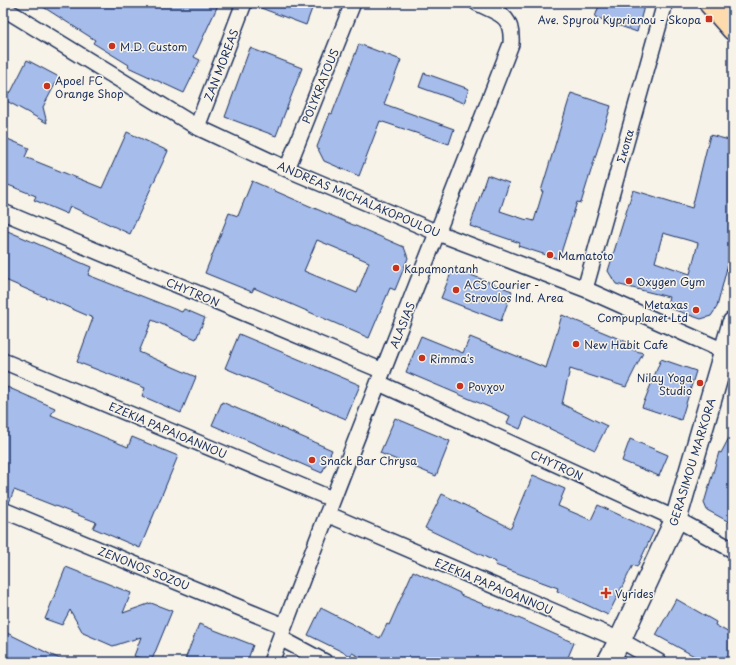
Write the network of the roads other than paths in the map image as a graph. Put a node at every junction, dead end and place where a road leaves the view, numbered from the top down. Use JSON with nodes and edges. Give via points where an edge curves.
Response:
{"nodes":[{"id":1,"x":244,"y":3,"type":"edge"},
{"id":2,"x":353,"y":3,"type":"edge"},
{"id":3,"x":477,"y":3,"type":"edge"},
{"id":4,"x":666,"y":3,"type":"edge"},
{"id":5,"x":710,"y":3,"type":"edge"},
{"id":6,"x":3,"y":8,"type":"edge"},
{"id":7,"x":733,"y":28,"type":"edge"},
{"id":8,"x":197,"y":127,"type":"junction"},
{"id":9,"x":287,"y":169,"type":"junction"},
{"id":10,"x":3,"y":212,"type":"edge"},
{"id":11,"x":438,"y":233,"type":"junction"},
{"id":12,"x":585,"y":289,"type":"junction"},
{"id":13,"x":733,"y":323,"type":"edge"},
{"id":14,"x":729,"y":353,"type":"edge"},
{"id":15,"x":3,"y":361,"type":"edge"},
{"id":16,"x":381,"y":377,"type":"junction"},
{"id":17,"x":332,"y":499,"type":"junction"},
{"id":18,"x":3,"y":510,"type":"edge"},
{"id":19,"x":327,"y":514,"type":"junction"},
{"id":20,"x":676,"y":519,"type":"junction"},
{"id":21,"x":733,"y":550,"type":"edge"},
{"id":22,"x":282,"y":632,"type":"junction"},
{"id":23,"x":620,"y":640,"type":"junction"},
{"id":24,"x":271,"y":662,"type":"edge"},
{"id":25,"x":325,"y":662,"type":"edge"},
{"id":26,"x":608,"y":662,"type":"edge"},
{"id":27,"x":659,"y":662,"type":"edge"}],
"edges":[{"from":1,"to":8,"type":"street","name":"ZAN MOREAS"},
{"from":2,"to":9,"type":"street","name":"POLYKRATOUS"},
{"from":3,"to":11,"type":"street","name":"ALASIAS","via":[[502,15],[510,24],[512,35]]},
{"from":4,"to":12,"type":"street","name":"Σκοπα"},
{"from":5,"to":7,"type":"main road"},
{"from":6,"to":8,"type":"street","name":"ANDREAS MICHALAKOPOULOU"},
{"from":8,"to":9,"type":"street","name":"ANDREAS MICHALAKOPOULOU"},
{"from":9,"to":11,"type":"street","name":"ANDREAS MICHALAKOPOULOU"},
{"from":10,"to":16,"type":"street","name":"CHYTRON"},
{"from":11,"to":12,"type":"street","name":"ANDREAS MICHALAKOPOULOU"},
{"from":11,"to":16,"type":"street","name":"ALASIAS"},
{"from":12,"to":14,"type":"street","name":"ANDREAS MICHALAKOPOULOU"},
{"from":13,"to":14,"type":"street","name":"GERASIMOU MARKORA"},
{"from":14,"to":20,"type":"street","name":"GERASIMOU MARKORA"},
{"from":15,"to":17,"type":"street","name":"EZEKIA PAPAIOANNOU"},
{"from":16,"to":17,"type":"street","name":"ALASIAS"},
{"from":16,"to":20,"type":"street","name":"CHYTRON"},
{"from":17,"to":19,"type":"street","name":"ALASIAS"},
{"from":18,"to":22,"type":"street","name":"ZENONOS SOZOU"},
{"from":19,"to":22,"type":"street","name":"ALASIAS"},
{"from":19,"to":23,"type":"street","name":"EZEKIA PAPAIOANNOU"},
{"from":20,"to":21,"type":"street","name":"CHYTRON"},
{"from":20,"to":23,"type":"street","name":"GERASIMOU MARKORA"},
{"from":22,"to":24,"type":"street","name":"ALASIAS"},
{"from":22,"to":25,"type":"street","name":"ZENONOS SOZOU"},
{"from":23,"to":26,"type":"street","name":"GERASIMOU MARKORA"},
{"from":23,"to":27,"type":"street","name":"EZEKIA PAPAIOANNOU"}]}
